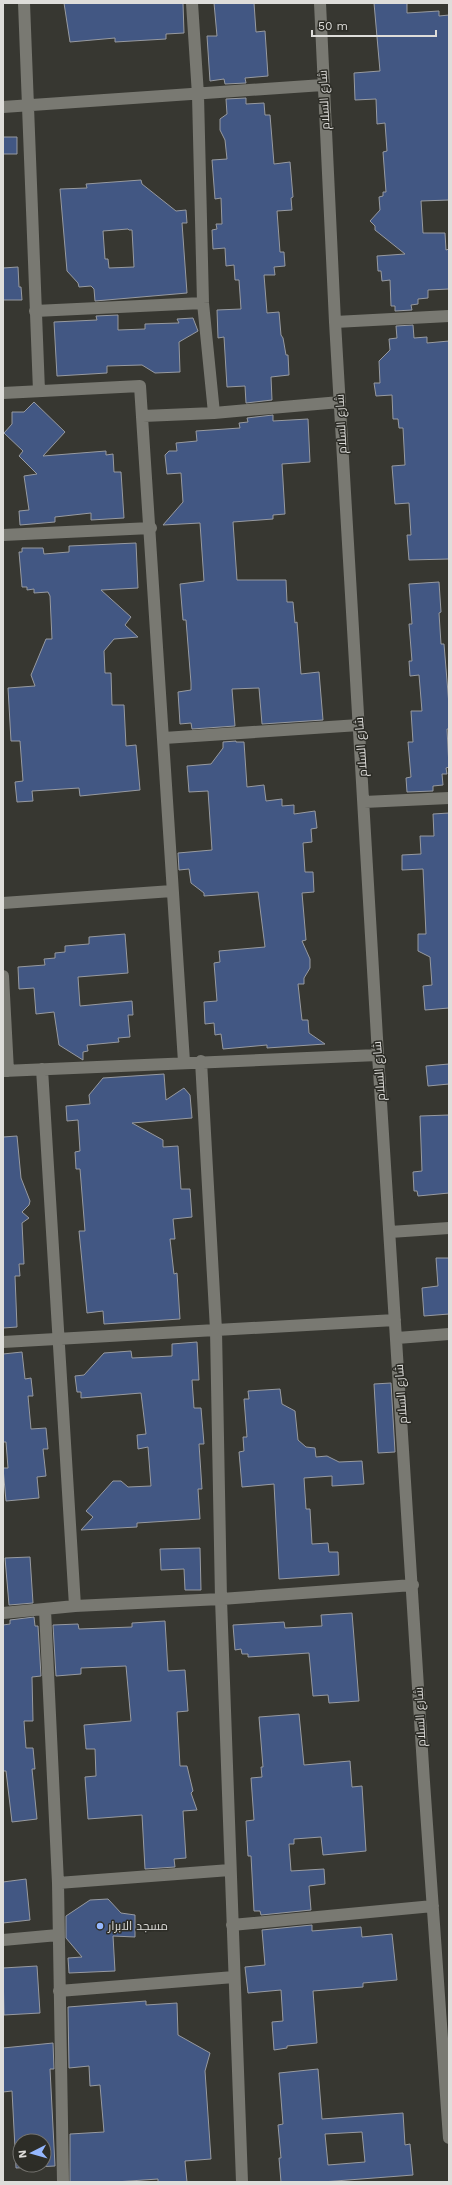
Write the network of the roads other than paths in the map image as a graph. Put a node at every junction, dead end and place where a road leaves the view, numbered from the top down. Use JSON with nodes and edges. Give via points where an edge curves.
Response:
{"nodes":[{"id":1,"x":24,"y":3,"type":"edge"},
{"id":2,"x":192,"y":3,"type":"edge"},
{"id":3,"x":320,"y":3,"type":"edge"},
{"id":4,"x":324,"y":85,"type":"junction"},
{"id":5,"x":198,"y":95,"type":"junction"},
{"id":6,"x":27,"y":106,"type":"junction"},
{"id":7,"x":3,"y":107,"type":"edge"},
{"id":8,"x":203,"y":303,"type":"junction"},
{"id":9,"x":35,"y":311,"type":"junction"},
{"id":10,"x":449,"y":316,"type":"edge"},
{"id":11,"x":335,"y":322,"type":"junction"},
{"id":12,"x":39,"y":391,"type":"junction"},
{"id":13,"x":3,"y":393,"type":"edge"},
{"id":14,"x":340,"y":402,"type":"junction"},
{"id":15,"x":214,"y":413,"type":"junction"},
{"id":16,"x":143,"y":416,"type":"junction"},
{"id":17,"x":151,"y":528,"type":"junction"},
{"id":18,"x":3,"y":535,"type":"edge"},
{"id":19,"x":359,"y":725,"type":"junction"},
{"id":20,"x":164,"y":738,"type":"junction"},
{"id":21,"x":449,"y":798,"type":"edge"},
{"id":22,"x":364,"y":802,"type":"junction"},
{"id":23,"x":172,"y":891,"type":"junction"},
{"id":24,"x":3,"y":903,"type":"edge"},
{"id":25,"x":3,"y":976,"type":"edge"},
{"id":26,"x":378,"y":1055,"type":"junction"},
{"id":27,"x":200,"y":1061,"type":"junction"},
{"id":28,"x":184,"y":1062,"type":"junction"},
{"id":29,"x":42,"y":1069,"type":"junction"},
{"id":30,"x":5,"y":1071,"type":"edge"},
{"id":31,"x":449,"y":1228,"type":"edge"},
{"id":32,"x":390,"y":1232,"type":"junction"},
{"id":33,"x":395,"y":1320,"type":"junction"},
{"id":34,"x":216,"y":1330,"type":"junction"},
{"id":35,"x":449,"y":1334,"type":"edge"},
{"id":36,"x":59,"y":1338,"type":"junction"},
{"id":37,"x":397,"y":1338,"type":"junction"},
{"id":38,"x":3,"y":1342,"type":"edge"},
{"id":39,"x":413,"y":1585,"type":"junction"},
{"id":40,"x":221,"y":1599,"type":"junction"},
{"id":41,"x":75,"y":1606,"type":"junction"},
{"id":42,"x":45,"y":1610,"type":"junction"},
{"id":43,"x":3,"y":1613,"type":"edge"},
{"id":44,"x":230,"y":1870,"type":"junction"},
{"id":45,"x":58,"y":1883,"type":"junction"},
{"id":46,"x":433,"y":1906,"type":"junction"},
{"id":47,"x":232,"y":1925,"type":"junction"},
{"id":48,"x":58,"y":1935,"type":"junction"},
{"id":49,"x":3,"y":1940,"type":"edge"},
{"id":50,"x":234,"y":1977,"type":"junction"},
{"id":51,"x":58,"y":1991,"type":"junction"},
{"id":52,"x":449,"y":2138,"type":"edge"},
{"id":53,"x":63,"y":2182,"type":"edge"},
{"id":54,"x":242,"y":2182,"type":"edge"}],
"edges":[{"from":1,"to":6,"type":"street"},
{"from":2,"to":5,"type":"street"},
{"from":3,"to":4,"type":"street","name":"شارع السلام"},
{"from":4,"to":5,"type":"street"},
{"from":4,"to":11,"type":"street","name":"شارع السلام"},
{"from":5,"to":6,"type":"street"},
{"from":5,"to":8,"type":"street"},
{"from":6,"to":7,"type":"street"},
{"from":6,"to":9,"type":"street"},
{"from":8,"to":9,"type":"street"},
{"from":8,"to":15,"type":"street"},
{"from":9,"to":12,"type":"street"},
{"from":10,"to":11,"type":"street"},
{"from":11,"to":14,"type":"street","name":"شارع السلام"},
{"from":12,"to":13,"type":"street"},
{"from":12,"to":16,"type":"street","via":[[140,386]]},
{"from":14,"to":15,"type":"street"},
{"from":14,"to":19,"type":"street","name":"شارع السلام"},
{"from":15,"to":16,"type":"street"},
{"from":16,"to":17,"type":"street"},
{"from":17,"to":18,"type":"street"},
{"from":17,"to":20,"type":"street"},
{"from":19,"to":20,"type":"street"},
{"from":19,"to":22,"type":"street","name":"شارع السلام"},
{"from":20,"to":23,"type":"street"},
{"from":21,"to":22,"type":"street"},
{"from":22,"to":26,"type":"street","name":"شارع السلام"},
{"from":23,"to":24,"type":"street"},
{"from":23,"to":28,"type":"street"},
{"from":25,"to":30,"type":"street"},
{"from":26,"to":27,"type":"street"},
{"from":26,"to":32,"type":"street","name":"شارع السلام"},
{"from":27,"to":28,"type":"street"},
{"from":27,"to":34,"type":"street"},
{"from":28,"to":29,"type":"street"},
{"from":29,"to":30,"type":"street"},
{"from":29,"to":36,"type":"street"},
{"from":31,"to":32,"type":"street"},
{"from":32,"to":33,"type":"street","name":"شارع السلام"},
{"from":33,"to":34,"type":"street"},
{"from":33,"to":37,"type":"street","name":"شارع السلام"},
{"from":34,"to":36,"type":"street"},
{"from":34,"to":40,"type":"street"},
{"from":35,"to":37,"type":"street"},
{"from":36,"to":38,"type":"street"},
{"from":36,"to":41,"type":"street"},
{"from":37,"to":39,"type":"street","name":"شارع السلام"},
{"from":39,"to":40,"type":"street"},
{"from":39,"to":46,"type":"street","name":"شارع السلام"},
{"from":40,"to":41,"type":"street"},
{"from":40,"to":44,"type":"street"},
{"from":41,"to":42,"type":"street"},
{"from":42,"to":43,"type":"street"},
{"from":42,"to":45,"type":"street"},
{"from":44,"to":45,"type":"street"},
{"from":44,"to":47,"type":"street"},
{"from":45,"to":48,"type":"street"},
{"from":46,"to":47,"type":"street"},
{"from":46,"to":52,"type":"street","name":"شارع السلام"},
{"from":47,"to":50,"type":"street"},
{"from":48,"to":49,"type":"street"},
{"from":48,"to":51,"type":"street"},
{"from":50,"to":51,"type":"street"},
{"from":50,"to":54,"type":"street"},
{"from":51,"to":53,"type":"street"}]}
